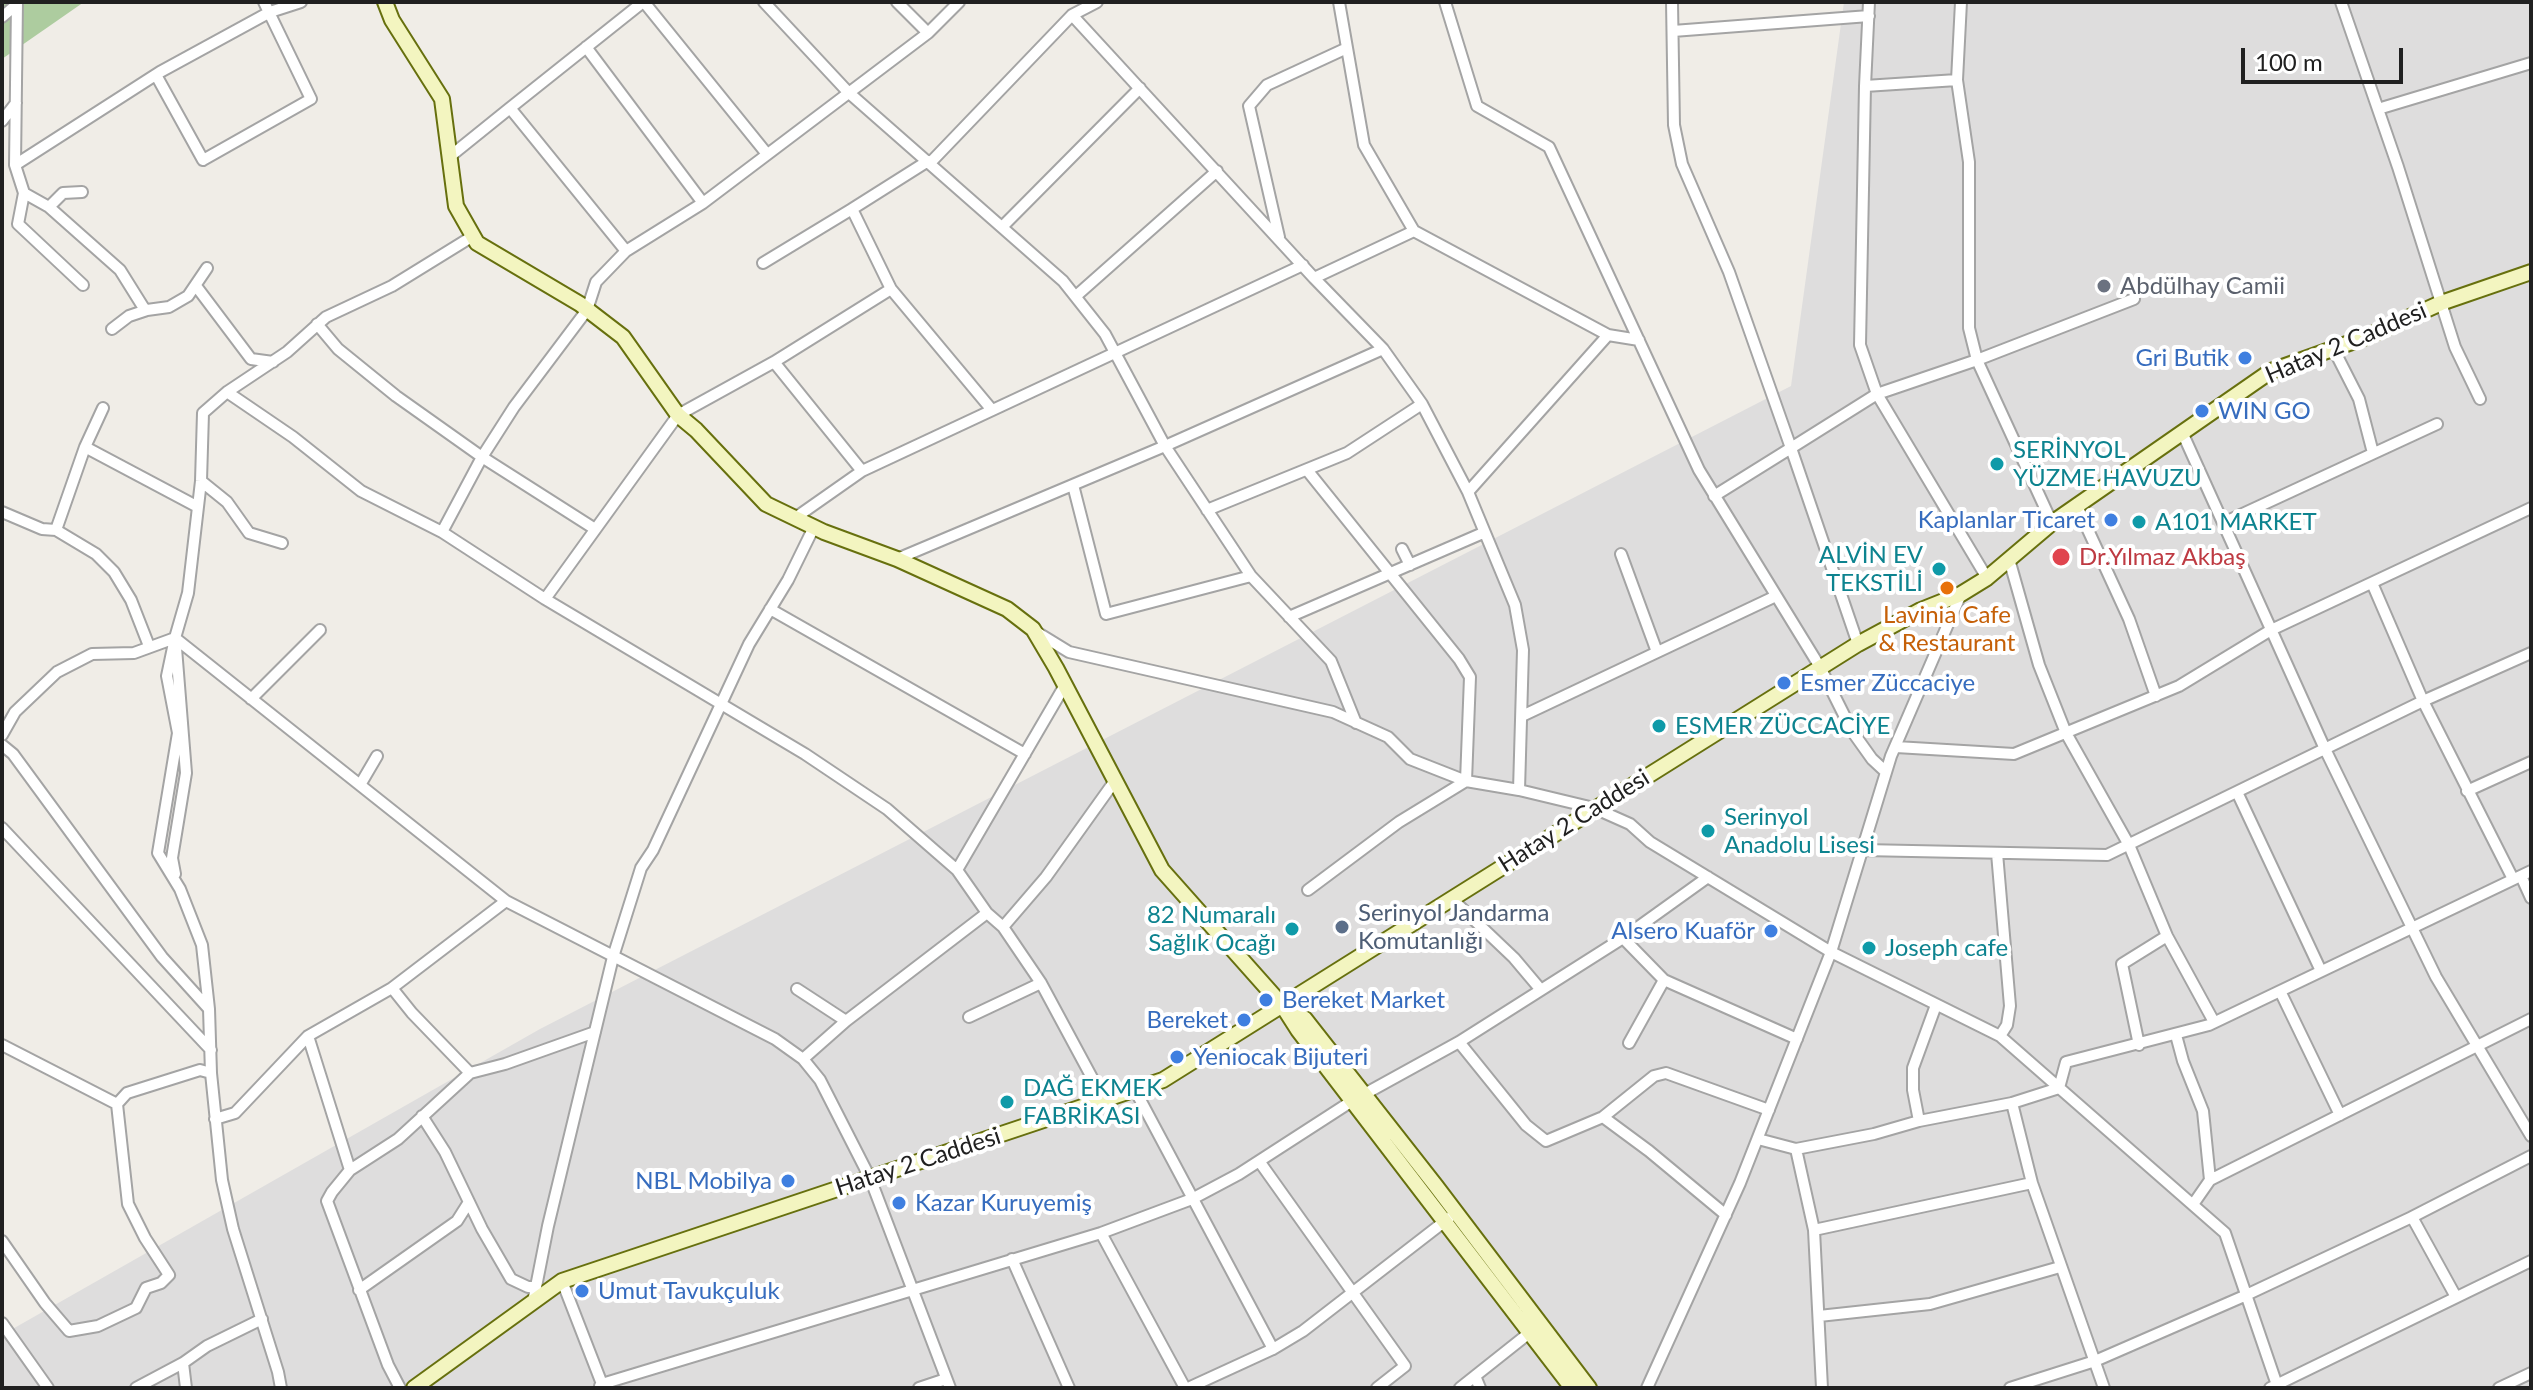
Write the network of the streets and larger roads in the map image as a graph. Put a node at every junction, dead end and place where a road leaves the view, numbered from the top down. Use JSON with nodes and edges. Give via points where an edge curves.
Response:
{"nodes":[{"id":1,"x":301,"y":2,"type":"edge"},
{"id":2,"x":385,"y":2,"type":"edge"},
{"id":3,"x":644,"y":2,"type":"edge"},
{"id":4,"x":764,"y":2,"type":"edge"},
{"id":5,"x":897,"y":2,"type":"edge"},
{"id":6,"x":959,"y":2,"type":"edge"},
{"id":7,"x":1097,"y":2,"type":"edge"},
{"id":8,"x":1339,"y":2,"type":"edge"},
{"id":9,"x":1445,"y":2,"type":"edge"},
{"id":10,"x":1672,"y":2,"type":"edge"},
{"id":11,"x":1869,"y":2,"type":"edge"},
{"id":12,"x":1961,"y":2,"type":"edge"},
{"id":13,"x":2341,"y":2,"type":"edge"},
{"id":14,"x":17,"y":3,"type":"edge"},
{"id":15,"x":267,"y":7,"type":"edge"},
{"id":16,"x":1072,"y":15,"type":"junction"},
{"id":17,"x":1869,"y":16,"type":"junction"},
{"id":18,"x":2,"y":17,"type":"edge"},
{"id":19,"x":1673,"y":31,"type":"junction"},
{"id":20,"x":928,"y":33,"type":"junction"},
{"id":21,"x":586,"y":47,"type":"junction"},
{"id":22,"x":1347,"y":48,"type":"junction"},
{"id":23,"x":2531,"y":63,"type":"edge"},
{"id":24,"x":156,"y":75,"type":"junction"},
{"id":25,"x":1957,"y":80,"type":"junction"},
{"id":26,"x":1865,"y":86,"type":"junction"},
{"id":27,"x":1140,"y":88,"type":"junction"},
{"id":28,"x":848,"y":92,"type":"junction"},
{"id":29,"x":16,"y":103,"type":"junction"},
{"id":30,"x":510,"y":108,"type":"junction"},
{"id":31,"x":2378,"y":109,"type":"junction"},
{"id":32,"x":2,"y":121,"type":"edge"},
{"id":33,"x":767,"y":154,"type":"junction"},
{"id":34,"x":448,"y":158,"type":"junction"},
{"id":35,"x":929,"y":162,"type":"junction"},
{"id":36,"x":15,"y":165,"type":"junction"},
{"id":37,"x":1217,"y":171,"type":"junction"},
{"id":38,"x":82,"y":192,"type":"dead end"},
{"id":39,"x":24,"y":193,"type":"junction"},
{"id":40,"x":703,"y":203,"type":"junction"},
{"id":41,"x":49,"y":207,"type":"junction"},
{"id":42,"x":852,"y":209,"type":"junction"},
{"id":43,"x":1002,"y":227,"type":"junction"},
{"id":44,"x":1414,"y":231,"type":"junction"},
{"id":45,"x":473,"y":236,"type":"junction"},
{"id":46,"x":1280,"y":238,"type":"junction"},
{"id":47,"x":626,"y":251,"type":"junction"},
{"id":48,"x":763,"y":263,"type":"dead end"},
{"id":49,"x":1303,"y":265,"type":"junction"},
{"id":50,"x":207,"y":268,"type":"dead end"},
{"id":51,"x":2531,"y":272,"type":"edge"},
{"id":52,"x":1314,"y":278,"type":"junction"},
{"id":53,"x":83,"y":285,"type":"dead end"},
{"id":54,"x":196,"y":286,"type":"junction"},
{"id":55,"x":891,"y":289,"type":"junction"},
{"id":56,"x":1076,"y":296,"type":"junction"},
{"id":57,"x":2134,"y":299,"type":"dead end"},
{"id":58,"x":2441,"y":303,"type":"junction"},
{"id":59,"x":145,"y":310,"type":"junction"},
{"id":60,"x":587,"y":310,"type":"junction"},
{"id":61,"x":317,"y":324,"type":"junction"},
{"id":62,"x":112,"y":329,"type":"dead end"},
{"id":63,"x":1608,"y":335,"type":"junction"},
{"id":64,"x":1639,"y":340,"type":"junction"},
{"id":65,"x":2333,"y":348,"type":"junction"},
{"id":66,"x":1383,"y":349,"type":"junction"},
{"id":67,"x":1115,"y":352,"type":"junction"},
{"id":68,"x":1977,"y":360,"type":"junction"},
{"id":69,"x":273,"y":362,"type":"junction"},
{"id":70,"x":774,"y":362,"type":"junction"},
{"id":71,"x":227,"y":392,"type":"junction"},
{"id":72,"x":1877,"y":394,"type":"junction"},
{"id":73,"x":2480,"y":399,"type":"dead end"},
{"id":74,"x":1422,"y":404,"type":"junction"},
{"id":75,"x":103,"y":408,"type":"dead end"},
{"id":76,"x":992,"y":410,"type":"junction"},
{"id":77,"x":678,"y":415,"type":"junction"},
{"id":78,"x":2437,"y":424,"type":"dead end"},
{"id":79,"x":2182,"y":432,"type":"junction"},
{"id":80,"x":1165,"y":446,"type":"junction"},
{"id":81,"x":85,"y":447,"type":"junction"},
{"id":82,"x":1791,"y":448,"type":"junction"},
{"id":83,"x":2373,"y":453,"type":"junction"},
{"id":84,"x":482,"y":457,"type":"junction"},
{"id":85,"x":1307,"y":470,"type":"junction"},
{"id":86,"x":862,"y":471,"type":"junction"},
{"id":87,"x":201,"y":481,"type":"junction"},
{"id":88,"x":1073,"y":485,"type":"junction"},
{"id":89,"x":1468,"y":492,"type":"junction"},
{"id":90,"x":1714,"y":496,"type":"junction"},
{"id":91,"x":2077,"y":506,"type":"junction"},
{"id":92,"x":198,"y":507,"type":"junction"},
{"id":93,"x":2531,"y":508,"type":"edge"},
{"id":94,"x":1207,"y":510,"type":"junction"},
{"id":95,"x":2,"y":512,"type":"edge"},
{"id":96,"x":795,"y":518,"type":"junction"},
{"id":97,"x":2052,"y":523,"type":"junction"},
{"id":98,"x":2223,"y":523,"type":"junction"},
{"id":99,"x":814,"y":527,"type":"junction"},
{"id":100,"x":595,"y":529,"type":"junction"},
{"id":101,"x":56,"y":530,"type":"junction"},
{"id":102,"x":442,"y":532,"type":"junction"},
{"id":103,"x":1483,"y":533,"type":"junction"},
{"id":104,"x":282,"y":543,"type":"dead end"},
{"id":105,"x":1402,"y":549,"type":"dead end"},
{"id":106,"x":1621,"y":554,"type":"dead end"},
{"id":107,"x":897,"y":559,"type":"junction"},
{"id":108,"x":2009,"y":559,"type":"junction"},
{"id":109,"x":1410,"y":565,"type":"junction"},
{"id":110,"x":1389,"y":574,"type":"junction"},
{"id":111,"x":1251,"y":576,"type":"junction"},
{"id":112,"x":1987,"y":578,"type":"junction"},
{"id":113,"x":2372,"y":583,"type":"junction"},
{"id":114,"x":1961,"y":594,"type":"junction"},
{"id":115,"x":1776,"y":596,"type":"junction"},
{"id":116,"x":545,"y":599,"type":"junction"},
{"id":117,"x":770,"y":609,"type":"junction"},
{"id":118,"x":1289,"y":617,"type":"junction"},
{"id":119,"x":1033,"y":629,"type":"junction"},
{"id":120,"x":320,"y":630,"type":"dead end"},
{"id":121,"x":2271,"y":630,"type":"junction"},
{"id":122,"x":175,"y":638,"type":"junction"},
{"id":123,"x":1858,"y":644,"type":"junction"},
{"id":124,"x":149,"y":646,"type":"junction"},
{"id":125,"x":1657,"y":652,"type":"junction"},
{"id":126,"x":2531,"y":653,"type":"edge"},
{"id":127,"x":1820,"y":667,"type":"junction"},
{"id":128,"x":1065,"y":685,"type":"junction"},
{"id":129,"x":2156,"y":696,"type":"junction"},
{"id":130,"x":251,"y":699,"type":"junction"},
{"id":131,"x":2423,"y":701,"type":"junction"},
{"id":132,"x":720,"y":705,"type":"junction"},
{"id":133,"x":1522,"y":716,"type":"junction"},
{"id":134,"x":1356,"y":723,"type":"junction"},
{"id":135,"x":2066,"y":733,"type":"junction"},
{"id":136,"x":2,"y":735,"type":"edge"},
{"id":137,"x":2,"y":745,"type":"edge"},
{"id":138,"x":1896,"y":747,"type":"junction"},
{"id":139,"x":2325,"y":749,"type":"junction"},
{"id":140,"x":1025,"y":754,"type":"junction"},
{"id":141,"x":377,"y":756,"type":"dead end"},
{"id":142,"x":2531,"y":762,"type":"edge"},
{"id":143,"x":1886,"y":772,"type":"junction"},
{"id":144,"x":1466,"y":781,"type":"junction"},
{"id":145,"x":1114,"y":782,"type":"junction"},
{"id":146,"x":360,"y":785,"type":"junction"},
{"id":147,"x":1519,"y":790,"type":"junction"},
{"id":148,"x":2467,"y":791,"type":"junction"},
{"id":149,"x":2237,"y":792,"type":"junction"},
{"id":150,"x":1594,"y":808,"type":"junction"},
{"id":151,"x":2,"y":828,"type":"edge"},
{"id":152,"x":2129,"y":845,"type":"junction"},
{"id":153,"x":1863,"y":850,"type":"junction"},
{"id":154,"x":1997,"y":853,"type":"junction"},
{"id":155,"x":957,"y":870,"type":"junction"},
{"id":156,"x":2522,"y":875,"type":"edge"},
{"id":157,"x":1708,"y":877,"type":"junction"},
{"id":158,"x":1308,"y":890,"type":"dead end"},
{"id":159,"x":1451,"y":898,"type":"junction"},
{"id":160,"x":2531,"y":898,"type":"edge"},
{"id":161,"x":506,"y":901,"type":"junction"},
{"id":162,"x":987,"y":913,"type":"junction"},
{"id":163,"x":1003,"y":927,"type":"junction"},
{"id":164,"x":2412,"y":927,"type":"junction"},
{"id":165,"x":2167,"y":936,"type":"junction"},
{"id":166,"x":1623,"y":938,"type":"junction"},
{"id":167,"x":1831,"y":952,"type":"junction"},
{"id":168,"x":613,"y":957,"type":"junction"},
{"id":169,"x":2321,"y":971,"type":"junction"},
{"id":170,"x":1664,"y":980,"type":"junction"},
{"id":171,"x":1041,"y":983,"type":"junction"},
{"id":172,"x":392,"y":988,"type":"junction"},
{"id":173,"x":797,"y":989,"type":"dead end"},
{"id":174,"x":1541,"y":990,"type":"junction"},
{"id":175,"x":2280,"y":991,"type":"junction"},
{"id":176,"x":1282,"y":1005,"type":"junction"},
{"id":177,"x":1936,"y":1005,"type":"junction"},
{"id":178,"x":209,"y":1009,"type":"junction"},
{"id":179,"x":969,"y":1017,"type":"dead end"},
{"id":180,"x":2531,"y":1019,"type":"edge"},
{"id":181,"x":846,"y":1021,"type":"junction"},
{"id":182,"x":2214,"y":1022,"type":"junction"},
{"id":183,"x":595,"y":1032,"type":"junction"},
{"id":184,"x":2176,"y":1035,"type":"junction"},
{"id":185,"x":308,"y":1036,"type":"junction"},
{"id":186,"x":2000,"y":1036,"type":"junction"},
{"id":187,"x":1797,"y":1039,"type":"junction"},
{"id":188,"x":1459,"y":1042,"type":"junction"},
{"id":189,"x":1629,"y":1043,"type":"dead end"},
{"id":190,"x":2,"y":1045,"type":"edge"},
{"id":191,"x":2139,"y":1045,"type":"junction"},
{"id":192,"x":2477,"y":1045,"type":"junction"},
{"id":193,"x":211,"y":1050,"type":"junction"},
{"id":194,"x":803,"y":1059,"type":"junction"},
{"id":195,"x":211,"y":1073,"type":"junction"},
{"id":196,"x":470,"y":1073,"type":"junction"},
{"id":197,"x":2059,"y":1088,"type":"junction"},
{"id":198,"x":1135,"y":1090,"type":"junction"},
{"id":199,"x":1358,"y":1098,"type":"junction"},
{"id":200,"x":1104,"y":1100,"type":"junction"},
{"id":201,"x":2012,"y":1103,"type":"junction"},
{"id":202,"x":117,"y":1104,"type":"junction"},
{"id":203,"x":1769,"y":1110,"type":"junction"},
{"id":204,"x":2340,"y":1115,"type":"junction"},
{"id":205,"x":422,"y":1116,"type":"junction"},
{"id":206,"x":1603,"y":1117,"type":"junction"},
{"id":207,"x":215,"y":1119,"type":"junction"},
{"id":208,"x":1919,"y":1121,"type":"junction"},
{"id":209,"x":2531,"y":1136,"type":"edge"},
{"id":210,"x":1758,"y":1139,"type":"junction"},
{"id":211,"x":1796,"y":1149,"type":"junction"},
{"id":212,"x":2531,"y":1156,"type":"edge"},
{"id":213,"x":1259,"y":1161,"type":"junction"},
{"id":214,"x":350,"y":1170,"type":"junction"},
{"id":215,"x":870,"y":1178,"type":"junction"},
{"id":216,"x":2210,"y":1180,"type":"junction"},
{"id":217,"x":2032,"y":1183,"type":"junction"},
{"id":218,"x":1192,"y":1199,"type":"junction"},
{"id":219,"x":469,"y":1202,"type":"junction"},
{"id":220,"x":2194,"y":1203,"type":"junction"},
{"id":221,"x":1726,"y":1215,"type":"junction"},
{"id":222,"x":1450,"y":1217,"type":"junction"},
{"id":223,"x":2412,"y":1217,"type":"junction"},
{"id":224,"x":1814,"y":1230,"type":"junction"},
{"id":225,"x":1101,"y":1233,"type":"junction"},
{"id":226,"x":2,"y":1241,"type":"edge"},
{"id":227,"x":1012,"y":1259,"type":"junction"},
{"id":228,"x":2531,"y":1261,"type":"edge"},
{"id":229,"x":2060,"y":1267,"type":"junction"},
{"id":230,"x":562,"y":1281,"type":"junction"},
{"id":231,"x":912,"y":1289,"type":"junction"},
{"id":232,"x":359,"y":1290,"type":"junction"},
{"id":233,"x":1354,"y":1291,"type":"junction"},
{"id":234,"x":534,"y":1295,"type":"junction"},
{"id":235,"x":2247,"y":1295,"type":"junction"},
{"id":236,"x":2456,"y":1297,"type":"junction"},
{"id":237,"x":1819,"y":1316,"type":"junction"},
{"id":238,"x":262,"y":1319,"type":"junction"},
{"id":239,"x":2,"y":1323,"type":"edge"},
{"id":240,"x":1535,"y":1329,"type":"junction"},
{"id":241,"x":1273,"y":1349,"type":"junction"},
{"id":242,"x":2095,"y":1361,"type":"junction"},
{"id":243,"x":183,"y":1363,"type":"junction"},
{"id":244,"x":2531,"y":1373,"type":"edge"},
{"id":245,"x":1475,"y":1376,"type":"junction"},
{"id":246,"x":948,"y":1384,"type":"edge"},
{"id":247,"x":600,"y":1386,"type":"edge"},
{"id":248,"x":2275,"y":1387,"type":"edge"},
{"id":249,"x":48,"y":1388,"type":"edge"},
{"id":250,"x":136,"y":1388,"type":"edge"},
{"id":251,"x":186,"y":1388,"type":"edge"},
{"id":252,"x":281,"y":1388,"type":"edge"},
{"id":253,"x":400,"y":1388,"type":"edge"},
{"id":254,"x":414,"y":1388,"type":"edge"},
{"id":255,"x":919,"y":1388,"type":"edge"},
{"id":256,"x":1069,"y":1388,"type":"edge"},
{"id":257,"x":1186,"y":1388,"type":"edge"},
{"id":258,"x":1377,"y":1388,"type":"edge"},
{"id":259,"x":1460,"y":1388,"type":"edge"},
{"id":260,"x":1480,"y":1388,"type":"edge"},
{"id":261,"x":1572,"y":1388,"type":"edge"},
{"id":262,"x":1589,"y":1388,"type":"edge"},
{"id":263,"x":1647,"y":1388,"type":"edge"},
{"id":264,"x":1822,"y":1388,"type":"edge"},
{"id":265,"x":2010,"y":1388,"type":"edge"},
{"id":266,"x":2104,"y":1388,"type":"edge"},
{"id":267,"x":2499,"y":1388,"type":"edge"}],
"edges":[{"from":1,"to":15,"type":"street"},
{"from":2,"to":34,"type":"street","via":[[442,99]]},
{"from":3,"to":21,"type":"street"},
{"from":3,"to":33,"type":"street"},
{"from":4,"to":28,"type":"street"},
{"from":5,"to":20,"type":"street"},
{"from":6,"to":20,"type":"street"},
{"from":7,"to":16,"type":"street"},
{"from":8,"to":22,"type":"street"},
{"from":9,"to":64,"type":"street","via":[[1477,106],[1549,147]]},
{"from":10,"to":19,"type":"street"},
{"from":11,"to":17,"type":"street"},
{"from":12,"to":25,"type":"street"},
{"from":13,"to":31,"type":"street"},
{"from":14,"to":18,"type":"street"},
{"from":14,"to":29,"type":"street"},
{"from":15,"to":24,"type":"street"},
{"from":15,"to":24,"type":"street","via":[[311,99],[203,160]]},
{"from":16,"to":27,"type":"street"},
{"from":16,"to":35,"type":"street"},
{"from":17,"to":19,"type":"street"},
{"from":17,"to":26,"type":"street"},
{"from":19,"to":82,"type":"street","via":[[1674,125],[1682,164],[1729,272]]},
{"from":20,"to":28,"type":"street"},
{"from":21,"to":30,"type":"street"},
{"from":21,"to":40,"type":"street"},
{"from":22,"to":44,"type":"street","via":[[1364,145]]},
{"from":22,"to":46,"type":"street","via":[[1267,85],[1249,106]]},
{"from":23,"to":31,"type":"street"},
{"from":24,"to":36,"type":"street"},
{"from":25,"to":26,"type":"street"},
{"from":25,"to":68,"type":"street","via":[[1969,162],[1969,328]]},
{"from":26,"to":72,"type":"street","via":[[1860,345]]},
{"from":27,"to":37,"type":"street"},
{"from":27,"to":43,"type":"street"},
{"from":28,"to":33,"type":"street"},
{"from":28,"to":35,"type":"street"},
{"from":29,"to":32,"type":"street"},
{"from":29,"to":36,"type":"street"},
{"from":30,"to":34,"type":"street"},
{"from":30,"to":47,"type":"street"},
{"from":31,"to":58,"type":"street"},
{"from":33,"to":40,"type":"street"},
{"from":34,"to":45,"type":"street","via":[[456,206]]},
{"from":35,"to":42,"type":"street"},
{"from":35,"to":43,"type":"street"},
{"from":36,"to":39,"type":"street"},
{"from":37,"to":46,"type":"street"},
{"from":37,"to":56,"type":"street"},
{"from":38,"to":41,"type":"street","via":[[63,193]]},
{"from":39,"to":41,"type":"street"},
{"from":39,"to":53,"type":"street","via":[[18,224]]},
{"from":40,"to":47,"type":"street"},
{"from":41,"to":59,"type":"street","via":[[120,270]]},
{"from":42,"to":48,"type":"street"},
{"from":42,"to":55,"type":"street"},
{"from":43,"to":56,"type":"street"},
{"from":44,"to":52,"type":"street"},
{"from":44,"to":63,"type":"street"},
{"from":45,"to":60,"type":"street"},
{"from":45,"to":61,"type":"street"},
{"from":46,"to":49,"type":"street"},
{"from":47,"to":60,"type":"street","via":[[596,282]]},
{"from":49,"to":52,"type":"street"},
{"from":49,"to":67,"type":"street"},
{"from":50,"to":54,"type":"street"},
{"from":51,"to":58,"type":"street","name":"Hatay 2 Caddesi"},
{"from":52,"to":66,"type":"street"},
{"from":54,"to":59,"type":"street","via":[[169,307]]},
{"from":54,"to":69,"type":"street","via":[[251,359]]},
{"from":55,"to":70,"type":"street"},
{"from":55,"to":76,"type":"street"},
{"from":56,"to":67,"type":"street"},
{"from":57,"to":68,"type":"street"},
{"from":58,"to":65,"type":"street","name":"Hatay 2 Caddesi"},
{"from":58,"to":73,"type":"street"},
{"from":59,"to":62,"type":"street"},
{"from":60,"to":77,"type":"street","via":[[623,337]]},
{"from":60,"to":84,"type":"street"},
{"from":61,"to":69,"type":"street"},
{"from":61,"to":84,"type":"street","via":[[338,349]]},
{"from":63,"to":64,"type":"street"},
{"from":63,"to":89,"type":"street"},
{"from":64,"to":90,"type":"street"},
{"from":65,"to":79,"type":"street","name":"Hatay 2 Caddesi","via":[[2271,371]]},
{"from":65,"to":83,"type":"street","via":[[2359,399]]},
{"from":66,"to":74,"type":"street"},
{"from":66,"to":80,"type":"street"},
{"from":67,"to":76,"type":"street"},
{"from":67,"to":80,"type":"street"},
{"from":68,"to":72,"type":"street"},
{"from":68,"to":97,"type":"street"},
{"from":69,"to":71,"type":"street"},
{"from":70,"to":77,"type":"street"},
{"from":70,"to":86,"type":"street"},
{"from":71,"to":87,"type":"street","via":[[203,413]]},
{"from":71,"to":102,"type":"street","via":[[361,491]]},
{"from":72,"to":82,"type":"street"},
{"from":72,"to":112,"type":"street"},
{"from":74,"to":85,"type":"street","via":[[1347,453]]},
{"from":74,"to":89,"type":"street"},
{"from":75,"to":81,"type":"street"},
{"from":76,"to":86,"type":"street"},
{"from":77,"to":96,"type":"street","via":[[766,504]]},
{"from":77,"to":100,"type":"street"},
{"from":78,"to":83,"type":"street"},
{"from":79,"to":91,"type":"street","name":"Hatay 2 Caddesi"},
{"from":79,"to":98,"type":"street"},
{"from":80,"to":88,"type":"street"},
{"from":80,"to":94,"type":"street"},
{"from":81,"to":92,"type":"street"},
{"from":81,"to":101,"type":"street"},
{"from":82,"to":90,"type":"street"},
{"from":82,"to":123,"type":"street"},
{"from":83,"to":98,"type":"street"},
{"from":84,"to":100,"type":"street"},
{"from":84,"to":102,"type":"street"},
{"from":85,"to":94,"type":"street"},
{"from":85,"to":110,"type":"street"},
{"from":86,"to":96,"type":"street"},
{"from":87,"to":92,"type":"street"},
{"from":87,"to":104,"type":"street","via":[[227,502],[249,533]]},
{"from":88,"to":107,"type":"street"},
{"from":88,"to":111,"type":"street","via":[[1106,614]]},
{"from":89,"to":103,"type":"street"},
{"from":90,"to":115,"type":"street"},
{"from":91,"to":97,"type":"street","name":"Hatay 2 Caddesi"},
{"from":91,"to":129,"type":"street","via":[[2129,619]]},
{"from":92,"to":122,"type":"street","via":[[188,593]]},
{"from":93,"to":113,"type":"street"},
{"from":94,"to":111,"type":"street"},
{"from":95,"to":101,"type":"street"},
{"from":96,"to":99,"type":"street"},
{"from":97,"to":108,"type":"street","name":"Hatay 2 Caddesi"},
{"from":98,"to":121,"type":"street"},
{"from":99,"to":107,"type":"street"},
{"from":99,"to":117,"type":"street"},
{"from":100,"to":116,"type":"street"},
{"from":101,"to":124,"type":"street","via":[[96,554],[114,572]]},
{"from":102,"to":116,"type":"street"},
{"from":103,"to":109,"type":"street"},
{"from":103,"to":133,"type":"street","via":[[1515,605],[1523,650]]},
{"from":105,"to":109,"type":"street"},
{"from":106,"to":125,"type":"street"},
{"from":107,"to":119,"type":"street","via":[[1007,609]]},
{"from":108,"to":112,"type":"street","name":"Hatay 2 Caddesi"},
{"from":108,"to":135,"type":"street","via":[[2039,665]]},
{"from":109,"to":110,"type":"street"},
{"from":110,"to":118,"type":"street"},
{"from":110,"to":144,"type":"street","via":[[1470,677]]},
{"from":111,"to":118,"type":"street"},
{"from":112,"to":114,"type":"street","name":"Hatay 2 Caddesi"},
{"from":113,"to":121,"type":"street"},
{"from":113,"to":131,"type":"street"},
{"from":114,"to":123,"type":"street","name":"Hatay 2 Caddesi"},
{"from":114,"to":138,"type":"street"},
{"from":115,"to":125,"type":"street"},
{"from":115,"to":127,"type":"street"},
{"from":116,"to":132,"type":"street"},
{"from":117,"to":132,"type":"street"},
{"from":117,"to":140,"type":"street"},
{"from":118,"to":134,"type":"street","via":[[1331,661]]},
{"from":119,"to":128,"type":"street"},
{"from":119,"to":134,"type":"street","via":[[1069,652],[1333,712]]},
{"from":120,"to":130,"type":"street"},
{"from":121,"to":129,"type":"street"},
{"from":121,"to":139,"type":"street"},
{"from":122,"to":124,"type":"street"},
{"from":122,"to":130,"type":"street"},
{"from":122,"to":178,"type":"street","via":[[167,676],[178,733],[158,853],[180,889],[202,945]]},
{"from":123,"to":127,"type":"street","name":"Hatay 2 Caddesi"},
{"from":124,"to":136,"type":"street","via":[[134,653],[92,654],[57,672],[15,712]]},
{"from":125,"to":133,"type":"street"},
{"from":126,"to":131,"type":"street"},
{"from":127,"to":143,"type":"street","via":[[1852,731]]},
{"from":127,"to":150,"type":"street","name":"Hatay 2 Caddesi"},
{"from":128,"to":140,"type":"street"},
{"from":128,"to":145,"type":"street"},
{"from":129,"to":135,"type":"street"},
{"from":130,"to":146,"type":"street"},
{"from":131,"to":139,"type":"street"},
{"from":131,"to":148,"type":"street"},
{"from":132,"to":155,"type":"street","via":[[887,809]]},
{"from":132,"to":168,"type":"street","via":[[641,868]]},
{"from":133,"to":147,"type":"street"},
{"from":134,"to":144,"type":"street","via":[[1388,737],[1410,759]]},
{"from":135,"to":138,"type":"street","via":[[2014,754]]},
{"from":135,"to":152,"type":"street"},
{"from":137,"to":178,"type":"street","via":[[162,957]]},
{"from":138,"to":143,"type":"street"},
{"from":139,"to":149,"type":"street"},
{"from":139,"to":164,"type":"street"},
{"from":140,"to":155,"type":"street"},
{"from":141,"to":146,"type":"street"},
{"from":142,"to":148,"type":"street"},
{"from":143,"to":153,"type":"street"},
{"from":144,"to":147,"type":"street"},
{"from":144,"to":158,"type":"street","via":[[1399,822]]},
{"from":145,"to":163,"type":"street"},
{"from":145,"to":176,"type":"street","via":[[1162,870]]},
{"from":146,"to":161,"type":"street"},
{"from":147,"to":150,"type":"street"},
{"from":148,"to":156,"type":"street"},
{"from":149,"to":152,"type":"street"},
{"from":149,"to":169,"type":"street"},
{"from":150,"to":157,"type":"street","via":[[1630,824]]},
{"from":150,"to":159,"type":"street","name":"Hatay 2 Caddesi"},
{"from":151,"to":193,"type":"street"},
{"from":152,"to":154,"type":"street","via":[[2107,855]]},
{"from":152,"to":165,"type":"street"},
{"from":153,"to":154,"type":"street"},
{"from":153,"to":167,"type":"street"},
{"from":154,"to":186,"type":"street","via":[[2010,1006]]},
{"from":155,"to":162,"type":"street"},
{"from":156,"to":160,"type":"street"},
{"from":156,"to":164,"type":"street"},
{"from":157,"to":166,"type":"street"},
{"from":157,"to":167,"type":"street"},
{"from":159,"to":174,"type":"street"},
{"from":159,"to":176,"type":"street","name":"Hatay 2 Caddesi"},
{"from":161,"to":168,"type":"street"},
{"from":161,"to":172,"type":"street"},
{"from":162,"to":163,"type":"street"},
{"from":162,"to":181,"type":"street"},
{"from":163,"to":171,"type":"street"},
{"from":164,"to":169,"type":"street"},
{"from":164,"to":192,"type":"street"},
{"from":165,"to":182,"type":"street"},
{"from":165,"to":191,"type":"street","via":[[2122,964]]},
{"from":166,"to":170,"type":"street"},
{"from":166,"to":174,"type":"street"},
{"from":167,"to":177,"type":"street"},
{"from":167,"to":187,"type":"street"},
{"from":168,"to":183,"type":"street"},
{"from":168,"to":194,"type":"street","via":[[775,1039]]},
{"from":169,"to":175,"type":"street"},
{"from":170,"to":187,"type":"street"},
{"from":170,"to":189,"type":"street"},
{"from":171,"to":179,"type":"street"},
{"from":171,"to":200,"type":"street"},
{"from":172,"to":185,"type":"street"},
{"from":172,"to":196,"type":"street"},
{"from":173,"to":181,"type":"street"},
{"from":174,"to":188,"type":"street"},
{"from":175,"to":182,"type":"street"},
{"from":175,"to":204,"type":"street"},
{"from":176,"to":198,"type":"street","name":"Hatay 2 Caddesi","via":[[1163,1080]]},
{"from":176,"to":199,"type":"street","via":[[1305,1019]]},
{"from":177,"to":186,"type":"street"},
{"from":177,"to":208,"type":"street","via":[[1913,1068]]},
{"from":178,"to":193,"type":"street"},
{"from":180,"to":192,"type":"street"},
{"from":181,"to":194,"type":"street"},
{"from":182,"to":184,"type":"street"},
{"from":183,"to":196,"type":"street"},
{"from":183,"to":234,"type":"street"},
{"from":184,"to":191,"type":"street"},
{"from":184,"to":216,"type":"street","via":[[2203,1111]]},
{"from":185,"to":207,"type":"street","via":[[235,1113]]},
{"from":185,"to":214,"type":"street"},
{"from":186,"to":197,"type":"street"},
{"from":187,"to":203,"type":"street"},
{"from":188,"to":199,"type":"street"},
{"from":188,"to":206,"type":"street","via":[[1526,1125],[1546,1141]]},
{"from":190,"to":202,"type":"street"},
{"from":191,"to":197,"type":"street","via":[[2066,1062]]},
{"from":192,"to":204,"type":"street"},
{"from":192,"to":209,"type":"street"},
{"from":193,"to":195,"type":"street"},
{"from":194,"to":215,"type":"street","via":[[820,1080]]},
{"from":195,"to":202,"type":"street","via":[[200,1070],[127,1093]]},
{"from":195,"to":207,"type":"street"},
{"from":196,"to":205,"type":"street"},
{"from":197,"to":201,"type":"street"},
{"from":197,"to":220,"type":"street"},
{"from":198,"to":200,"type":"street","name":"Hatay 2 Caddesi"},
{"from":198,"to":218,"type":"street"},
{"from":199,"to":213,"type":"street"},
{"from":199,"to":222,"type":"street"},
{"from":200,"to":215,"type":"street","name":"Hatay 2 Caddesi"},
{"from":201,"to":208,"type":"street"},
{"from":201,"to":217,"type":"street"},
{"from":202,"to":226,"type":"street","via":[[128,1204],[169,1275],[146,1288],[136,1308],[98,1326],[69,1331]]},
{"from":203,"to":206,"type":"street","via":[[1666,1073],[1654,1076]]},
{"from":203,"to":210,"type":"street"},
{"from":204,"to":216,"type":"street"},
{"from":205,"to":214,"type":"street"},
{"from":205,"to":219,"type":"street"},
{"from":206,"to":221,"type":"street"},
{"from":207,"to":238,"type":"street","via":[[233,1229]]},
{"from":208,"to":211,"type":"street"},
{"from":210,"to":211,"type":"street"},
{"from":210,"to":221,"type":"street"},
{"from":211,"to":224,"type":"street"},
{"from":212,"to":223,"type":"street"},
{"from":213,"to":218,"type":"street"},
{"from":213,"to":233,"type":"street"},
{"from":214,"to":232,"type":"street","via":[[327,1201]]},
{"from":215,"to":230,"type":"street","name":"Hatay 2 Caddesi"},
{"from":215,"to":231,"type":"street"},
{"from":216,"to":220,"type":"street"},
{"from":217,"to":224,"type":"street"},
{"from":217,"to":229,"type":"street"},
{"from":218,"to":225,"type":"street"},
{"from":218,"to":241,"type":"street"},
{"from":219,"to":232,"type":"street","via":[[457,1221]]},
{"from":219,"to":234,"type":"street","via":[[511,1279]]},
{"from":220,"to":235,"type":"street","via":[[2225,1233]]},
{"from":221,"to":263,"type":"street"},
{"from":222,"to":233,"type":"street"},
{"from":222,"to":240,"type":"street"},
{"from":223,"to":235,"type":"street"},
{"from":223,"to":236,"type":"street"},
{"from":224,"to":237,"type":"street"},
{"from":225,"to":227,"type":"street"},
{"from":225,"to":257,"type":"street"},
{"from":227,"to":231,"type":"street"},
{"from":227,"to":256,"type":"street"},
{"from":228,"to":236,"type":"street"},
{"from":229,"to":237,"type":"street","via":[[1930,1304]]},
{"from":229,"to":242,"type":"street"},
{"from":230,"to":234,"type":"street","name":"Hatay 2 Caddesi"},
{"from":230,"to":247,"type":"street"},
{"from":231,"to":246,"type":"street"},
{"from":231,"to":247,"type":"street"},
{"from":232,"to":253,"type":"street"},
{"from":233,"to":241,"type":"street"},
{"from":233,"to":258,"type":"street","via":[[1405,1366]]},
{"from":234,"to":254,"type":"street","name":"Hatay 2 Caddesi"},
{"from":235,"to":242,"type":"street"},
{"from":235,"to":248,"type":"street"},
{"from":236,"to":248,"type":"street"},
{"from":237,"to":264,"type":"street"},
{"from":238,"to":243,"type":"street"},
{"from":238,"to":252,"type":"street"},
{"from":239,"to":249,"type":"street"},
{"from":240,"to":245,"type":"street"},
{"from":240,"to":261,"type":"street"},
{"from":240,"to":262,"type":"street"},
{"from":241,"to":257,"type":"street"},
{"from":242,"to":265,"type":"street"},
{"from":242,"to":266,"type":"street"},
{"from":243,"to":250,"type":"street"},
{"from":243,"to":251,"type":"street"},
{"from":244,"to":267,"type":"street"},
{"from":245,"to":259,"type":"street"},
{"from":245,"to":260,"type":"street"},
{"from":246,"to":255,"type":"street"}]}
